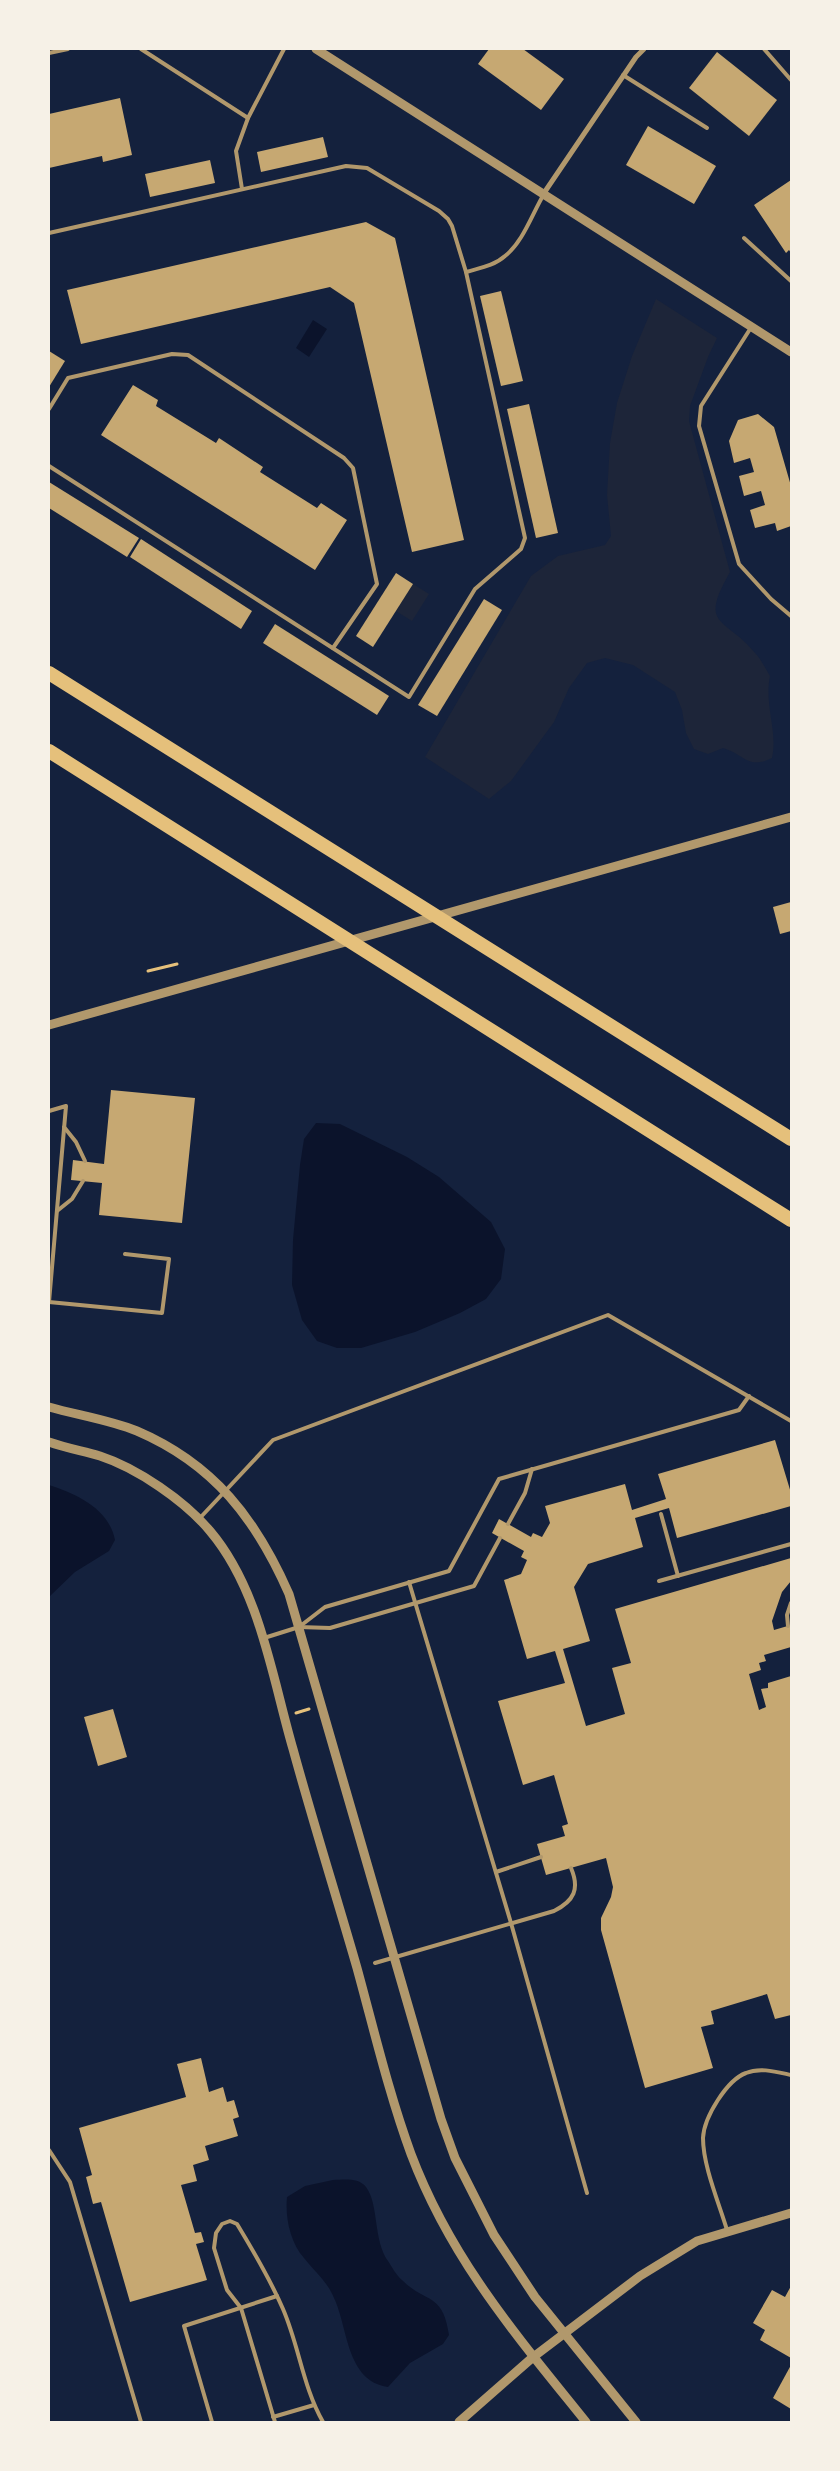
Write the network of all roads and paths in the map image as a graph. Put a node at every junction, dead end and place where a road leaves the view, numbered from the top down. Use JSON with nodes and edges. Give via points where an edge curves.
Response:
{"nodes":[{"id":1,"x":68,"y":49,"type":"edge"},
{"id":2,"x":142,"y":49,"type":"edge"},
{"id":3,"x":284,"y":49,"type":"edge"},
{"id":4,"x":316,"y":49,"type":"edge"},
{"id":5,"x":644,"y":49,"type":"edge"},
{"id":6,"x":764,"y":49,"type":"edge"},
{"id":7,"x":49,"y":53,"type":"edge"},
{"id":8,"x":623,"y":76,"type":"junction"},
{"id":9,"x":791,"y":80,"type":"edge"},
{"id":10,"x":248,"y":118,"type":"junction"},
{"id":11,"x":708,"y":128,"type":"dead end"},
{"id":12,"x":242,"y":189,"type":"junction"},
{"id":13,"x":544,"y":193,"type":"junction"},
{"id":14,"x":49,"y":233,"type":"edge"},
{"id":15,"x":744,"y":238,"type":"dead end"},
{"id":16,"x":466,"y":272,"type":"junction"},
{"id":17,"x":791,"y":281,"type":"edge"},
{"id":18,"x":752,"y":326,"type":"junction"},
{"id":19,"x":791,"y":352,"type":"edge"},
{"id":20,"x":49,"y":409,"type":"edge"},
{"id":21,"x":49,"y":466,"type":"edge"},
{"id":22,"x":791,"y":616,"type":"edge"},
{"id":23,"x":333,"y":648,"type":"junction"},
{"id":24,"x":49,"y":673,"type":"edge"},
{"id":25,"x":49,"y":751,"type":"edge"},
{"id":26,"x":791,"y":818,"type":"edge"},
{"id":27,"x":177,"y":964,"type":"dead end"},
{"id":28,"x":148,"y":971,"type":"dead end"},
{"id":29,"x":49,"y":1026,"type":"edge"},
{"id":30,"x":49,"y":1111,"type":"edge"},
{"id":31,"x":64,"y":1127,"type":"junction"},
{"id":32,"x":791,"y":1139,"type":"edge"},
{"id":33,"x":85,"y":1161,"type":"dead end"},
{"id":34,"x":82,"y":1181,"type":"dead end"},
{"id":35,"x":57,"y":1212,"type":"junction"},
{"id":36,"x":791,"y":1220,"type":"edge"},
{"id":37,"x":125,"y":1254,"type":"dead end"},
{"id":38,"x":49,"y":1302,"type":"edge"},
{"id":39,"x":748,"y":1396,"type":"junction"},
{"id":40,"x":49,"y":1407,"type":"edge"},
{"id":41,"x":791,"y":1421,"type":"edge"},
{"id":42,"x":49,"y":1442,"type":"edge"},
{"id":43,"x":532,"y":1469,"type":"junction"},
{"id":44,"x":226,"y":1493,"type":"junction"},
{"id":45,"x":660,"y":1514,"type":"dead end"},
{"id":46,"x":199,"y":1520,"type":"junction"},
{"id":47,"x":508,"y":1524,"type":"dead end"},
{"id":48,"x":500,"y":1538,"type":"dead end"},
{"id":49,"x":791,"y":1544,"type":"edge"},
{"id":50,"x":678,"y":1576,"type":"junction"},
{"id":51,"x":659,"y":1581,"type":"dead end"},
{"id":52,"x":410,"y":1582,"type":"junction"},
{"id":53,"x":416,"y":1603,"type":"junction"},
{"id":54,"x":791,"y":1603,"type":"edge"},
{"id":55,"x":788,"y":1626,"type":"dead end"},
{"id":56,"x":299,"y":1627,"type":"junction"},
{"id":57,"x":262,"y":1638,"type":"junction"},
{"id":58,"x":310,"y":1709,"type":"dead end"},
{"id":59,"x":296,"y":1713,"type":"dead end"},
{"id":60,"x":541,"y":1857,"type":"dead end"},
{"id":61,"x":571,"y":1868,"type":"dead end"},
{"id":62,"x":496,"y":1872,"type":"junction"},
{"id":63,"x":510,"y":1923,"type":"junction"},
{"id":64,"x":393,"y":1957,"type":"junction"},
{"id":65,"x":375,"y":1963,"type":"dead end"},
{"id":66,"x":791,"y":2075,"type":"edge"},
{"id":67,"x":49,"y":2150,"type":"edge"},
{"id":68,"x":586,"y":2193,"type":"dead end"},
{"id":69,"x":791,"y":2213,"type":"edge"},
{"id":70,"x":727,"y":2230,"type":"junction"},
{"id":71,"x":277,"y":2296,"type":"junction"},
{"id":72,"x":240,"y":2308,"type":"junction"},
{"id":73,"x":565,"y":2332,"type":"junction"},
{"id":74,"x":532,"y":2358,"type":"junction"},
{"id":75,"x":314,"y":2405,"type":"junction"},
{"id":76,"x":273,"y":2417,"type":"junction"},
{"id":77,"x":141,"y":2422,"type":"edge"},
{"id":78,"x":212,"y":2422,"type":"edge"},
{"id":79,"x":275,"y":2422,"type":"edge"},
{"id":80,"x":322,"y":2422,"type":"edge"},
{"id":81,"x":460,"y":2422,"type":"edge"},
{"id":82,"x":586,"y":2422,"type":"edge"},
{"id":83,"x":636,"y":2422,"type":"edge"}],
"edges":[{"from":1,"to":7,"type":"lane"},
{"from":2,"to":10,"type":"lane"},
{"from":3,"to":10,"type":"lane"},
{"from":4,"to":13,"type":"street"},
{"from":5,"to":8,"type":"street"},
{"from":6,"to":9,"type":"lane"},
{"from":8,"to":11,"type":"lane"},
{"from":8,"to":13,"type":"street"},
{"from":10,"to":12,"type":"lane","via":[[236,151]]},
{"from":12,"to":14,"type":"lane"},
{"from":12,"to":16,"type":"lane","via":[[346,166],[367,168],[448,219]]},
{"from":13,"to":16,"type":"lane","via":[[518,242],[506,256]]},
{"from":13,"to":18,"type":"street"},
{"from":15,"to":17,"type":"lane"},
{"from":16,"to":23,"type":"lane","via":[[525,538],[521,549],[475,589],[409,697]]},
{"from":18,"to":19,"type":"street"},
{"from":18,"to":22,"type":"lane","via":[[701,406],[699,426],[739,564]]},
{"from":20,"to":23,"type":"lane","via":[[68,378],[172,354],[188,355],[344,458],[353,468],[377,584]]},
{"from":21,"to":23,"type":"lane"},
{"from":24,"to":32,"type":"highway"},
{"from":25,"to":36,"type":"highway"},
{"from":26,"to":29,"type":"street"},
{"from":27,"to":28,"type":"path"},
{"from":30,"to":31,"type":"lane","via":[[66,1106]]},
{"from":31,"to":33,"type":"lane"},
{"from":31,"to":35,"type":"lane"},
{"from":34,"to":35,"type":"lane","via":[[72,1199]]},
{"from":35,"to":38,"type":"lane"},
{"from":37,"to":38,"type":"lane","via":[[169,1259],[162,1312]]},
{"from":39,"to":41,"type":"lane"},
{"from":39,"to":43,"type":"lane","via":[[740,1410]]},
{"from":39,"to":44,"type":"lane","via":[[608,1316],[273,1440]]},
{"from":40,"to":44,"type":"street","via":[[136,1431],[191,1459]]},
{"from":42,"to":46,"type":"street","via":[[102,1457],[149,1479]]},
{"from":43,"to":47,"type":"lane","via":[[525,1493]]},
{"from":43,"to":52,"type":"lane","via":[[499,1479],[449,1571]]},
{"from":44,"to":46,"type":"lane"},
{"from":44,"to":56,"type":"street","via":[[271,1554]]},
{"from":45,"to":50,"type":"lane"},
{"from":46,"to":57,"type":"street","via":[[234,1566]]},
{"from":48,"to":53,"type":"lane","via":[[474,1586]]},
{"from":49,"to":50,"type":"lane"},
{"from":50,"to":51,"type":"lane"},
{"from":52,"to":53,"type":"lane"},
{"from":52,"to":56,"type":"lane","via":[[325,1607]]},
{"from":53,"to":56,"type":"lane","via":[[330,1628]]},
{"from":53,"to":62,"type":"lane"},
{"from":54,"to":55,"type":"lane"},
{"from":56,"to":57,"type":"lane"},
{"from":56,"to":64,"type":"street"},
{"from":57,"to":74,"type":"street","via":[[411,2153],[438,2219],[479,2286]]},
{"from":58,"to":59,"type":"path"},
{"from":60,"to":62,"type":"lane"},
{"from":61,"to":63,"type":"lane","via":[[576,1878],[573,1898],[554,1911]]},
{"from":62,"to":63,"type":"lane"},
{"from":63,"to":64,"type":"lane"},
{"from":63,"to":68,"type":"lane"},
{"from":64,"to":65,"type":"lane"},
{"from":64,"to":73,"type":"street","via":[[441,2119],[472,2196],[535,2297]]},
{"from":66,"to":70,"type":"lane","via":[[764,2070],[746,2073],[725,2089],[712,2111],[703,2137],[706,2162]]},
{"from":67,"to":77,"type":"lane","via":[[70,2182]]},
{"from":69,"to":70,"type":"street"},
{"from":70,"to":73,"type":"street","via":[[697,2241],[640,2276]]},
{"from":71,"to":72,"type":"lane"},
{"from":71,"to":72,"type":"lane","via":[[237,2224],[230,2221],[222,2224],[216,2233],[214,2248],[227,2290]]},
{"from":71,"to":75,"type":"lane"},
{"from":72,"to":76,"type":"lane"},
{"from":72,"to":78,"type":"lane","via":[[184,2326]]},
{"from":73,"to":74,"type":"street"},
{"from":73,"to":83,"type":"street"},
{"from":74,"to":81,"type":"street"},
{"from":74,"to":82,"type":"street"},
{"from":75,"to":76,"type":"lane"},
{"from":75,"to":80,"type":"lane"},
{"from":76,"to":79,"type":"lane"}]}
